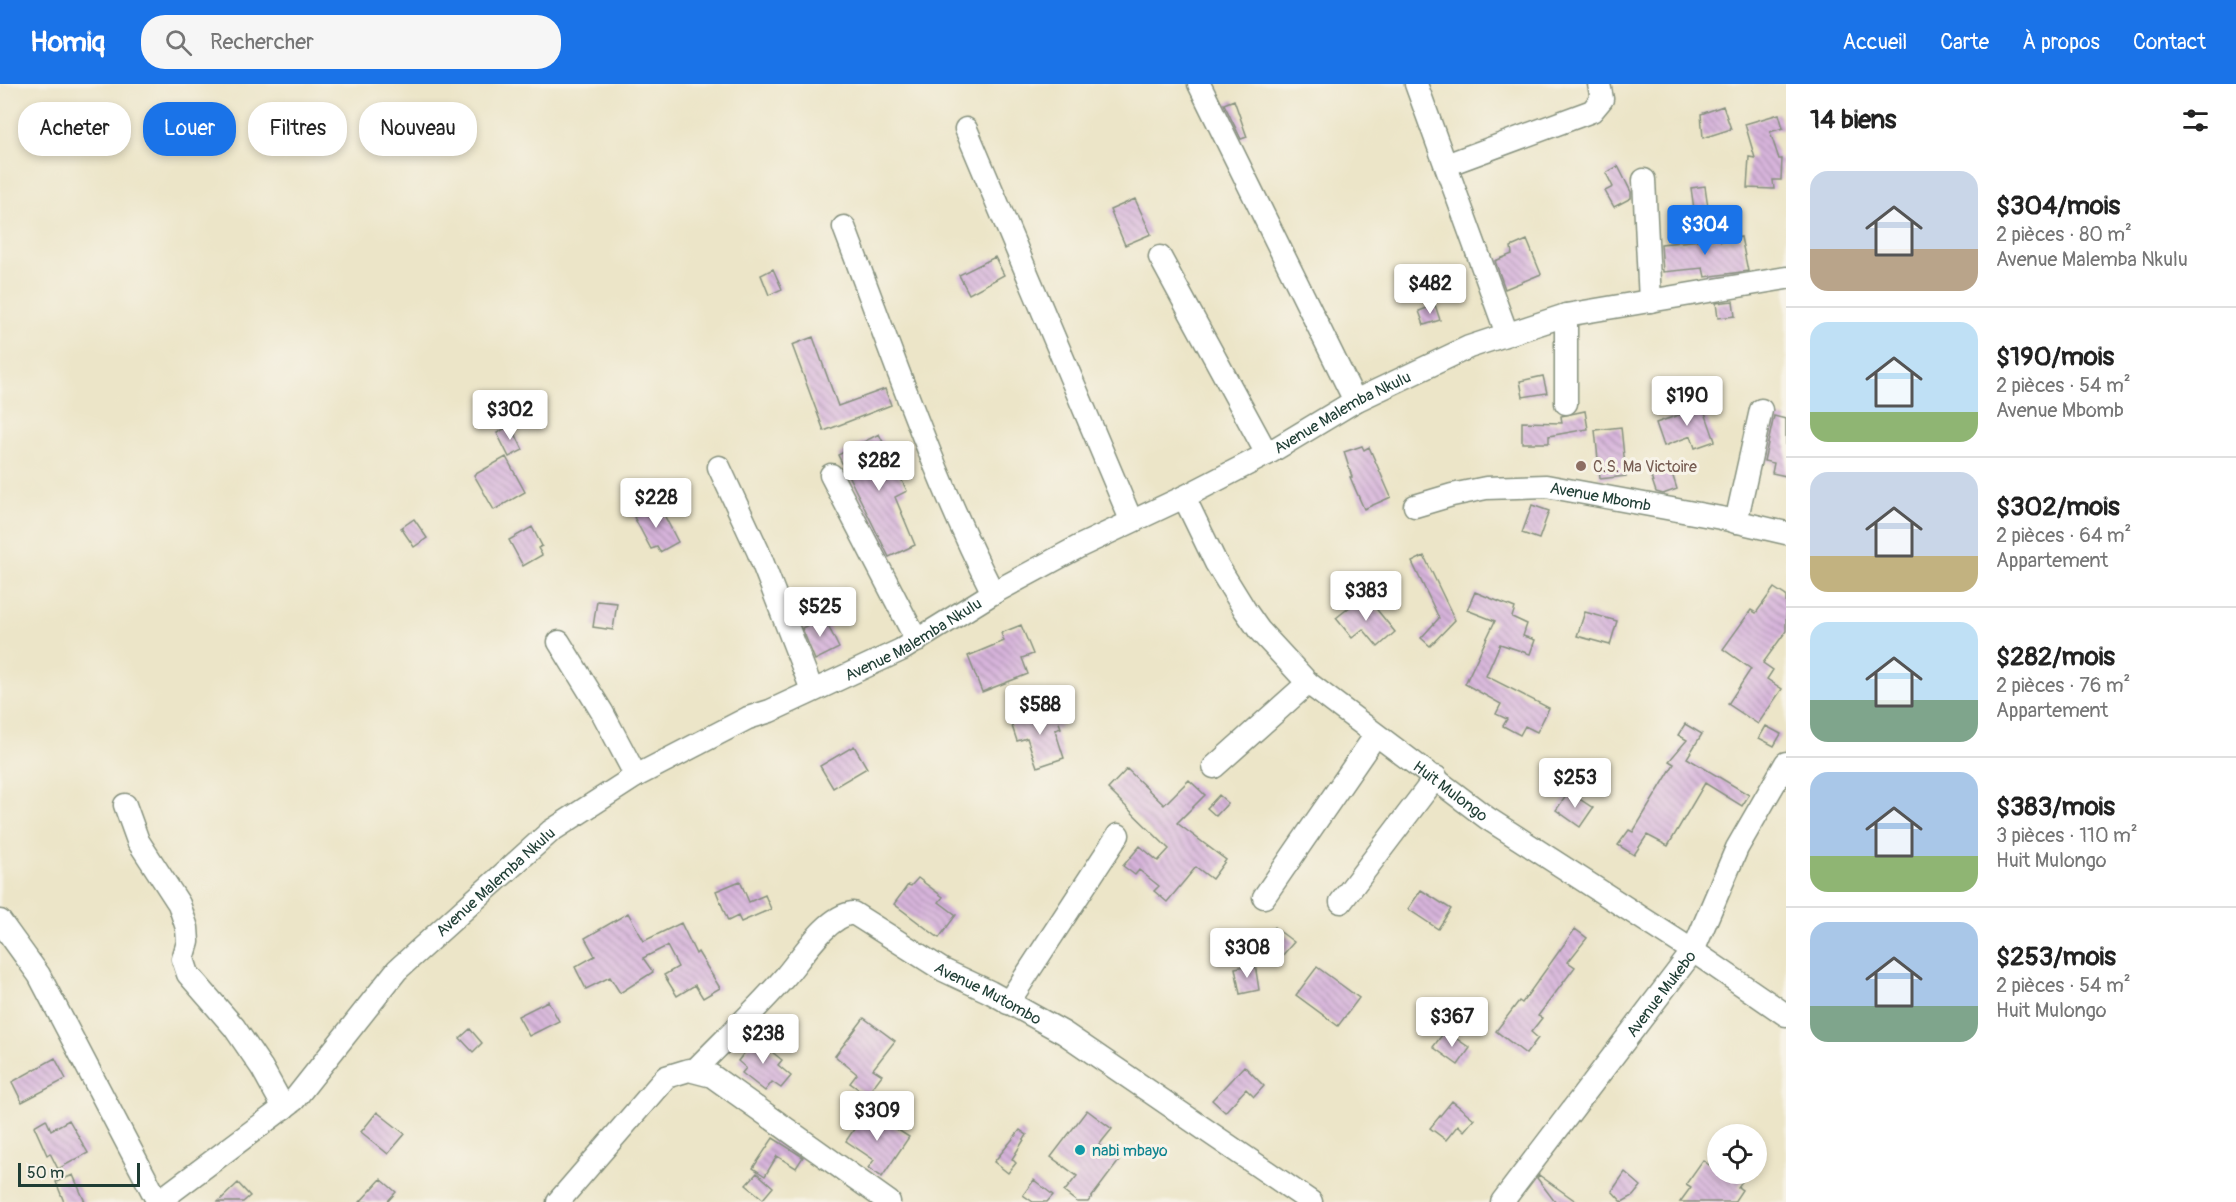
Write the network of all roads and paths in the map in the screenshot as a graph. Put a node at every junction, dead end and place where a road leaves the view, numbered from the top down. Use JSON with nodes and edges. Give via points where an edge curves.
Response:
{"nodes":[{"id":1,"x":1199,"y":84,"type":"edge"},
{"id":2,"x":1416,"y":84,"type":"edge"},
{"id":3,"x":1599,"y":84,"type":"edge"},
{"id":4,"x":966,"y":129,"type":"dead end"},
{"id":5,"x":1446,"y":165,"type":"junction"},
{"id":6,"x":1644,"y":180,"type":"dead end"},
{"id":7,"x":844,"y":227,"type":"dead end"},
{"id":8,"x":1160,"y":257,"type":"dead end"},
{"id":9,"x":1786,"y":278,"type":"edge"},
{"id":10,"x":1650,"y":301,"type":"junction"},
{"id":11,"x":1566,"y":315,"type":"junction"},
{"id":12,"x":1507,"y":333,"type":"junction"},
{"id":13,"x":1355,"y":401,"type":"junction"},
{"id":14,"x":1566,"y":404,"type":"dead end"},
{"id":15,"x":1761,"y":410,"type":"dead end"},
{"id":16,"x":1267,"y":454,"type":"junction"},
{"id":17,"x":719,"y":467,"type":"dead end"},
{"id":18,"x":831,"y":475,"type":"dead end"},
{"id":19,"x":1184,"y":497,"type":"junction"},
{"id":20,"x":1415,"y":506,"type":"dead end"},
{"id":21,"x":1131,"y":520,"type":"junction"},
{"id":22,"x":1736,"y":522,"type":"junction"},
{"id":23,"x":1786,"y":533,"type":"edge"},
{"id":24,"x":993,"y":593,"type":"junction"},
{"id":25,"x":917,"y":640,"type":"junction"},
{"id":26,"x":559,"y":642,"type":"dead end"},
{"id":27,"x":1308,"y":683,"type":"junction"},
{"id":28,"x":812,"y":690,"type":"junction"},
{"id":29,"x":1375,"y":736,"type":"junction"},
{"id":30,"x":1786,"y":763,"type":"edge"},
{"id":31,"x":1214,"y":767,"type":"dead end"},
{"id":32,"x":636,"y":776,"type":"junction"},
{"id":33,"x":1436,"y":777,"type":"junction"},
{"id":34,"x":125,"y":805,"type":"dead end"},
{"id":35,"x":1118,"y":835,"type":"dead end"},
{"id":36,"x":1264,"y":897,"type":"dead end"},
{"id":37,"x":1341,"y":902,"type":"dead end"},
{"id":38,"x":0,"y":921,"type":"edge"},
{"id":39,"x":1693,"y":951,"type":"junction"},
{"id":40,"x":1008,"y":1003,"type":"junction"},
{"id":41,"x":1786,"y":1015,"type":"edge"},
{"id":42,"x":695,"y":1070,"type":"junction"},
{"id":43,"x":284,"y":1108,"type":"junction"},
{"id":44,"x":158,"y":1202,"type":"edge"},
{"id":45,"x":558,"y":1202,"type":"edge"},
{"id":46,"x":889,"y":1202,"type":"edge"},
{"id":47,"x":1311,"y":1202,"type":"edge"},
{"id":48,"x":1502,"y":1202,"type":"edge"}],
"edges":[{"from":1,"to":13,"type":"street"},
{"from":2,"to":5,"type":"street"},
{"from":3,"to":5,"type":"street","via":[[1602,99],[1592,111]]},
{"from":4,"to":21,"type":"street"},
{"from":5,"to":12,"type":"street"},
{"from":6,"to":10,"type":"street"},
{"from":7,"to":24,"type":"street","via":[[966,540]]},
{"from":8,"to":16,"type":"street"},
{"from":9,"to":10,"type":"street","name":"Avenue Malemba Nkulu"},
{"from":10,"to":11,"type":"street","name":"Avenue Malemba Nkulu"},
{"from":11,"to":12,"type":"street","name":"Avenue Malemba Nkulu"},
{"from":11,"to":14,"type":"street"},
{"from":12,"to":13,"type":"street","name":"Avenue Malemba Nkulu"},
{"from":13,"to":16,"type":"street","name":"Avenue Malemba Nkulu"},
{"from":15,"to":22,"type":"street"},
{"from":16,"to":19,"type":"street","name":"Avenue Malemba Nkulu"},
{"from":17,"to":28,"type":"street","via":[[758,551]]},
{"from":18,"to":25,"type":"street"},
{"from":19,"to":21,"type":"street","name":"Avenue Malemba Nkulu"},
{"from":19,"to":27,"type":"street","name":"Huit Mulongo","via":[[1216,563],[1245,610]]},
{"from":20,"to":22,"type":"street","name":"Avenue Mbomb","via":[[1486,489],[1546,486]]},
{"from":21,"to":24,"type":"street","name":"Avenue Malemba Nkulu"},
{"from":22,"to":23,"type":"street","name":"Avenue Mbomb"},
{"from":24,"to":25,"type":"street","name":"Avenue Malemba Nkulu"},
{"from":25,"to":28,"type":"street","name":"Avenue Malemba Nkulu"},
{"from":26,"to":32,"type":"street"},
{"from":27,"to":29,"type":"street","name":"Huit Mulongo"},
{"from":27,"to":31,"type":"street"},
{"from":28,"to":32,"type":"street","name":"Avenue Malemba Nkulu"},
{"from":29,"to":33,"type":"street","name":"Huit Mulongo"},
{"from":29,"to":36,"type":"street"},
{"from":30,"to":39,"type":"street","name":"Avenue Mukebo","via":[[1737,848]]},
{"from":32,"to":43,"type":"street","name":"Avenue Malemba Nkulu","via":[[551,831],[397,970],[303,1090]]},
{"from":33,"to":37,"type":"street"},
{"from":33,"to":39,"type":"street","name":"Huit Mulongo","via":[[1487,818]]},
{"from":34,"to":43,"type":"street","via":[[146,856],[179,904],[187,928],[183,959],[188,974],[234,1027]]},
{"from":35,"to":40,"type":"street"},
{"from":38,"to":44,"type":"street","via":[[39,975]]},
{"from":39,"to":41,"type":"street","name":"Huit Mulongo"},
{"from":39,"to":48,"type":"street","name":"Avenue Mukebo"},
{"from":40,"to":42,"type":"street","name":"Avenue Mutombo","via":[[933,965],[857,914],[848,914],[817,938],[783,980]]},
{"from":40,"to":47,"type":"street","name":"Avenue Mutombo","via":[[1107,1060]]},
{"from":42,"to":45,"type":"street","via":[[666,1077]]},
{"from":42,"to":46,"type":"street","via":[[712,1076]]},
{"from":43,"to":44,"type":"street","name":"Avenue Malemba Nkulu"}]}
